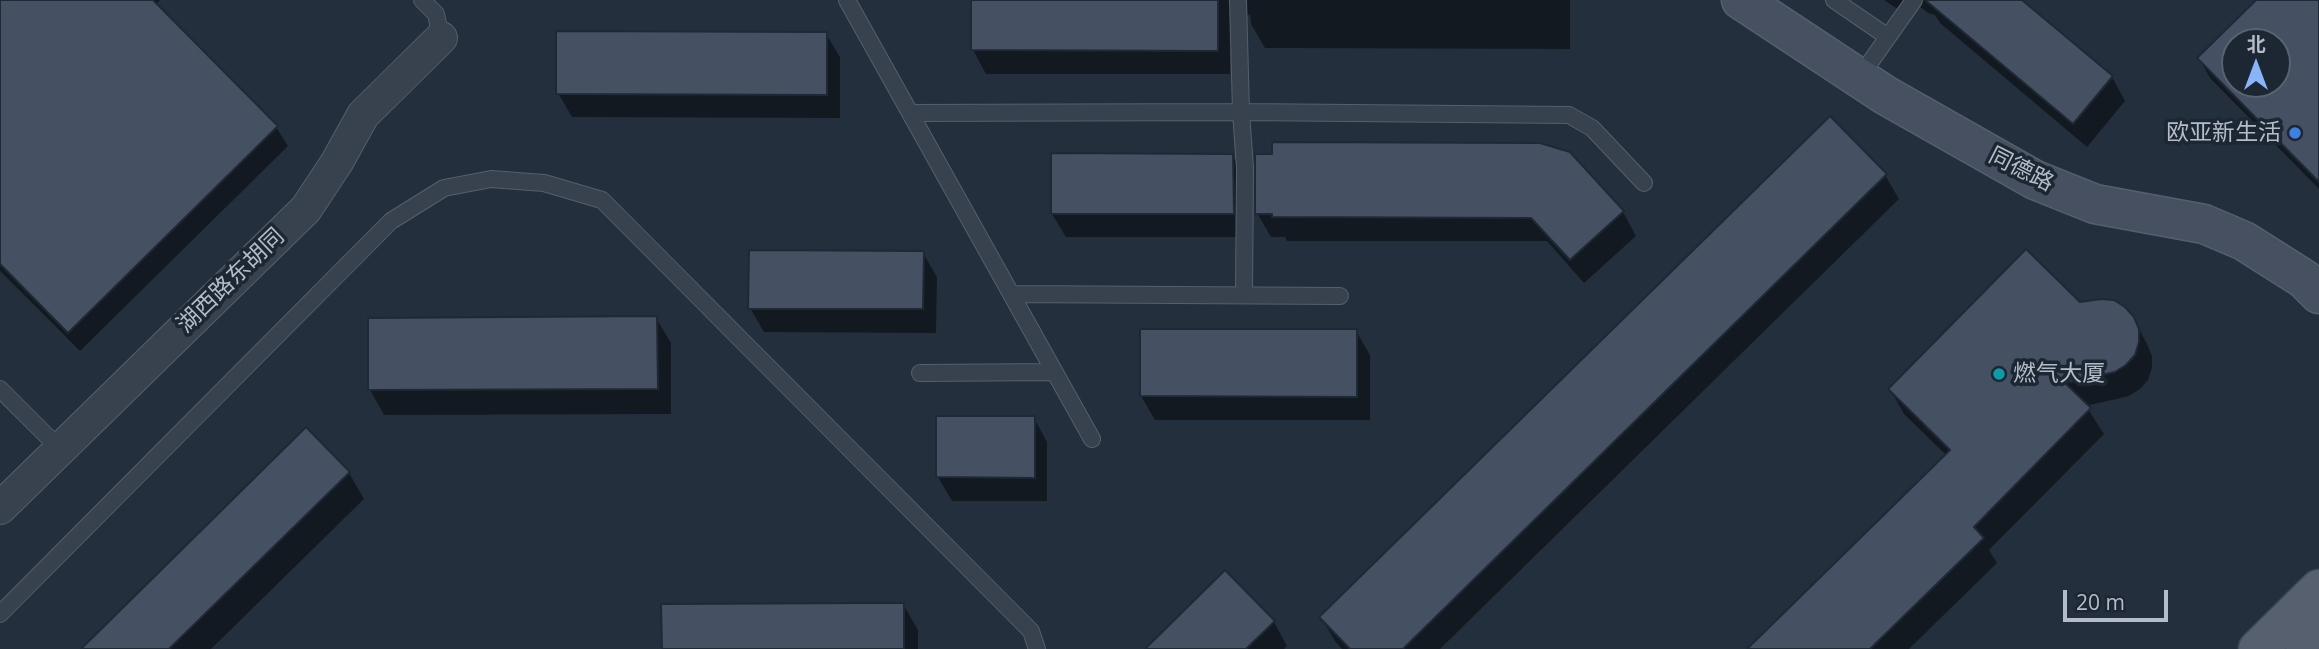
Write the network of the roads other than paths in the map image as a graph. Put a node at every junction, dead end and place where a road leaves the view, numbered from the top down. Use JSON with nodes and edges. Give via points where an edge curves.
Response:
{"nodes":[{"id":1,"x":422,"y":0,"type":"edge"},
{"id":2,"x":847,"y":0,"type":"edge"},
{"id":3,"x":1238,"y":0,"type":"edge"},
{"id":4,"x":1741,"y":0,"type":"edge"},
{"id":5,"x":1834,"y":0,"type":"edge"},
{"id":6,"x":1914,"y":0,"type":"edge"},
{"id":7,"x":1888,"y":37,"type":"junction"},
{"id":8,"x":441,"y":38,"type":"joint"},
{"id":9,"x":1859,"y":78,"type":"junction"},
{"id":10,"x":1241,"y":112,"type":"junction"},
{"id":11,"x":910,"y":113,"type":"junction"},
{"id":12,"x":1644,"y":183,"type":"dead end"},
{"id":13,"x":1011,"y":294,"type":"junction"},
{"id":14,"x":2319,"y":294,"type":"edge"},
{"id":15,"x":1244,"y":295,"type":"junction"},
{"id":16,"x":1340,"y":296,"type":"dead end"},
{"id":17,"x":1054,"y":372,"type":"junction"},
{"id":18,"x":920,"y":373,"type":"dead end"},
{"id":19,"x":0,"y":389,"type":"edge"},
{"id":20,"x":1092,"y":439,"type":"dead end"},
{"id":21,"x":60,"y":448,"type":"junction"},
{"id":22,"x":0,"y":508,"type":"edge"},
{"id":23,"x":2319,"y":589,"type":"edge"},
{"id":24,"x":0,"y":614,"type":"edge"},
{"id":25,"x":2319,"y":635,"type":"edge"},
{"id":26,"x":1037,"y":649,"type":"edge"},
{"id":27,"x":2258,"y":649,"type":"edge"},
{"id":28,"x":2305,"y":649,"type":"edge"}],
"edges":[{"from":1,"to":8,"type":"lane","via":[[436,14]]},
{"from":2,"to":11,"type":"lane"},
{"from":3,"to":10,"type":"lane"},
{"from":4,"to":9,"type":"street","name":"同德路"},
{"from":5,"to":7,"type":"lane"},
{"from":6,"to":7,"type":"lane"},
{"from":7,"to":9,"type":"lane"},
{"from":8,"to":21,"type":"street","name":"湖西路东胡同","via":[[362,115],[306,209]]},
{"from":9,"to":14,"type":"street","name":"同德路","via":[[2035,180],[2095,204],[2204,224],[2244,241],[2304,279]]},
{"from":10,"to":11,"type":"lane"},
{"from":10,"to":12,"type":"lane","via":[[1569,115],[1592,128]]},
{"from":10,"to":15,"type":"lane"},
{"from":11,"to":13,"type":"lane"},
{"from":13,"to":15,"type":"lane"},
{"from":13,"to":17,"type":"lane"},
{"from":15,"to":16,"type":"lane"},
{"from":17,"to":18,"type":"lane"},
{"from":17,"to":20,"type":"lane"},
{"from":19,"to":21,"type":"lane"},
{"from":21,"to":22,"type":"street","name":"湖西路东胡同"},
{"from":23,"to":27,"type":"main road"},
{"from":24,"to":26,"type":"lane","via":[[391,221],[443,188],[491,178],[544,183],[602,200],[1031,631]]},
{"from":25,"to":28,"type":"main road"}]}
